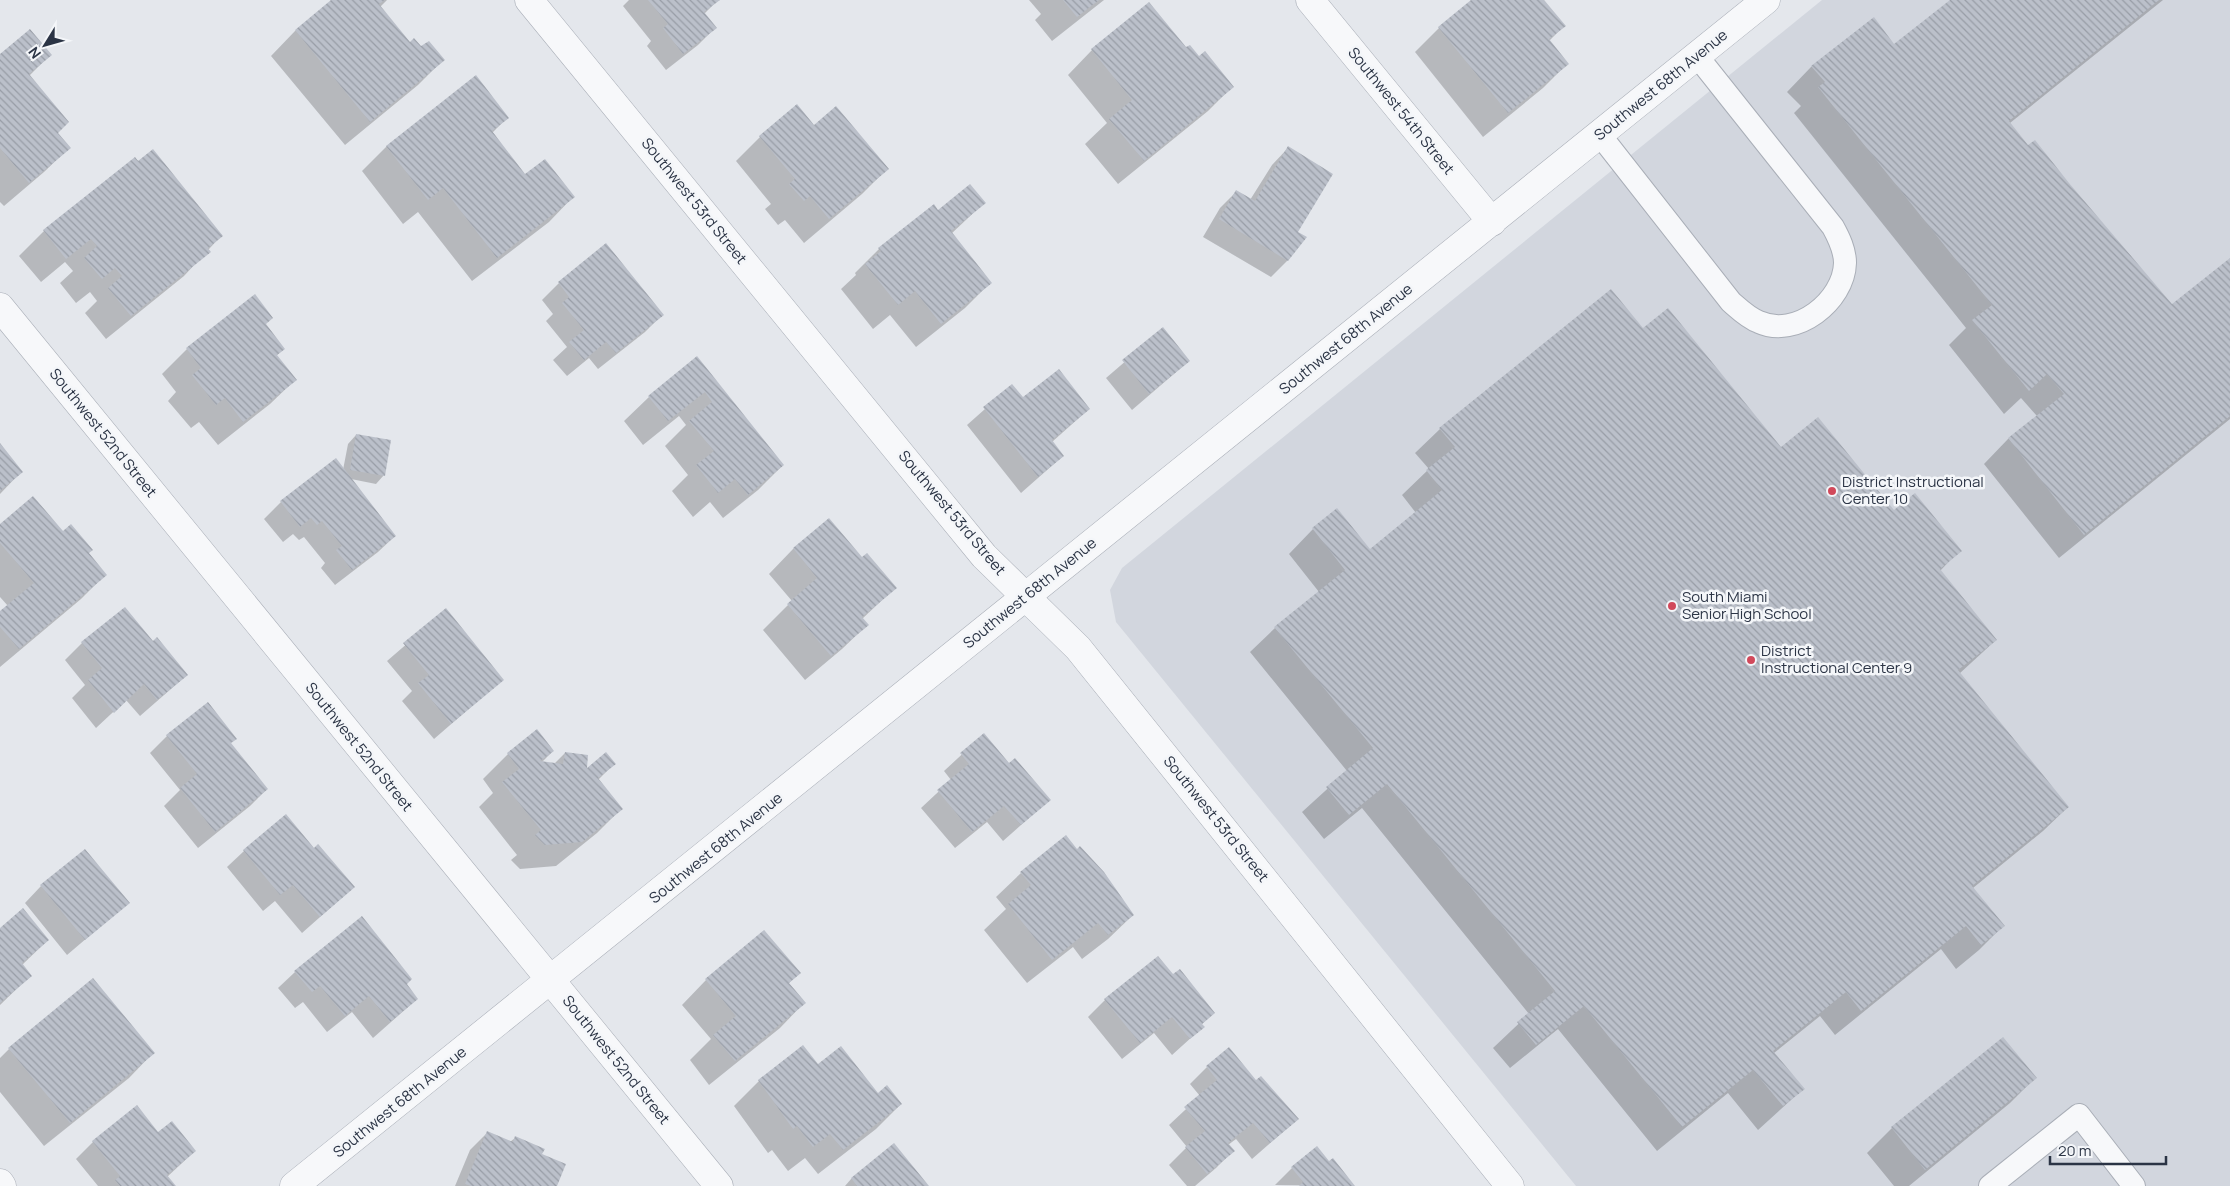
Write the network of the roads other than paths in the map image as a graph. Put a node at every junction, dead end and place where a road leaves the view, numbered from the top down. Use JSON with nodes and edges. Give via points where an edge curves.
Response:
{"nodes":[{"id":1,"x":529,"y":0,"type":"edge"},
{"id":2,"x":1310,"y":0,"type":"edge"},
{"id":3,"x":1766,"y":0,"type":"edge"},
{"id":4,"x":1697,"y":56,"type":"junction"},
{"id":5,"x":1600,"y":135,"type":"junction"},
{"id":6,"x":1492,"y":222,"type":"junction"},
{"id":7,"x":0,"y":307,"type":"edge"},
{"id":8,"x":1026,"y":596,"type":"junction"},
{"id":9,"x":550,"y":981,"type":"junction"},
{"id":10,"x":294,"y":1186,"type":"edge"},
{"id":11,"x":719,"y":1186,"type":"edge"},
{"id":12,"x":1510,"y":1186,"type":"edge"},
{"id":13,"x":1990,"y":1186,"type":"edge"},
{"id":14,"x":2134,"y":1186,"type":"edge"}],
"edges":[{"from":1,"to":8,"type":"street","name":"Southwest 53rd Street","via":[[984,556]]},
{"from":2,"to":6,"type":"street","name":"Southwest 54th Street"},
{"from":3,"to":4,"type":"street","name":"Southwest 68th Avenue"},
{"from":4,"to":5,"type":"street","name":"Southwest 68th Avenue"},
{"from":4,"to":5,"type":"lane","via":[[1834,227],[1841,242],[1845,263],[1841,281],[1830,300],[1813,315],[1794,324],[1778,326],[1760,323],[1745,314],[1731,302]]},
{"from":5,"to":6,"type":"street","name":"Southwest 68th Avenue"},
{"from":6,"to":8,"type":"street","name":"Southwest 68th Avenue"},
{"from":7,"to":9,"type":"street","name":"Southwest 52nd Street"},
{"from":8,"to":9,"type":"street","name":"Southwest 68th Avenue"},
{"from":8,"to":12,"type":"street","name":"Southwest 53rd Street","via":[[1078,648]]},
{"from":9,"to":10,"type":"street","name":"Southwest 68th Avenue"},
{"from":9,"to":11,"type":"street","name":"Southwest 52nd Street"},
{"from":13,"to":14,"type":"lane","via":[[2079,1115]]}]}
